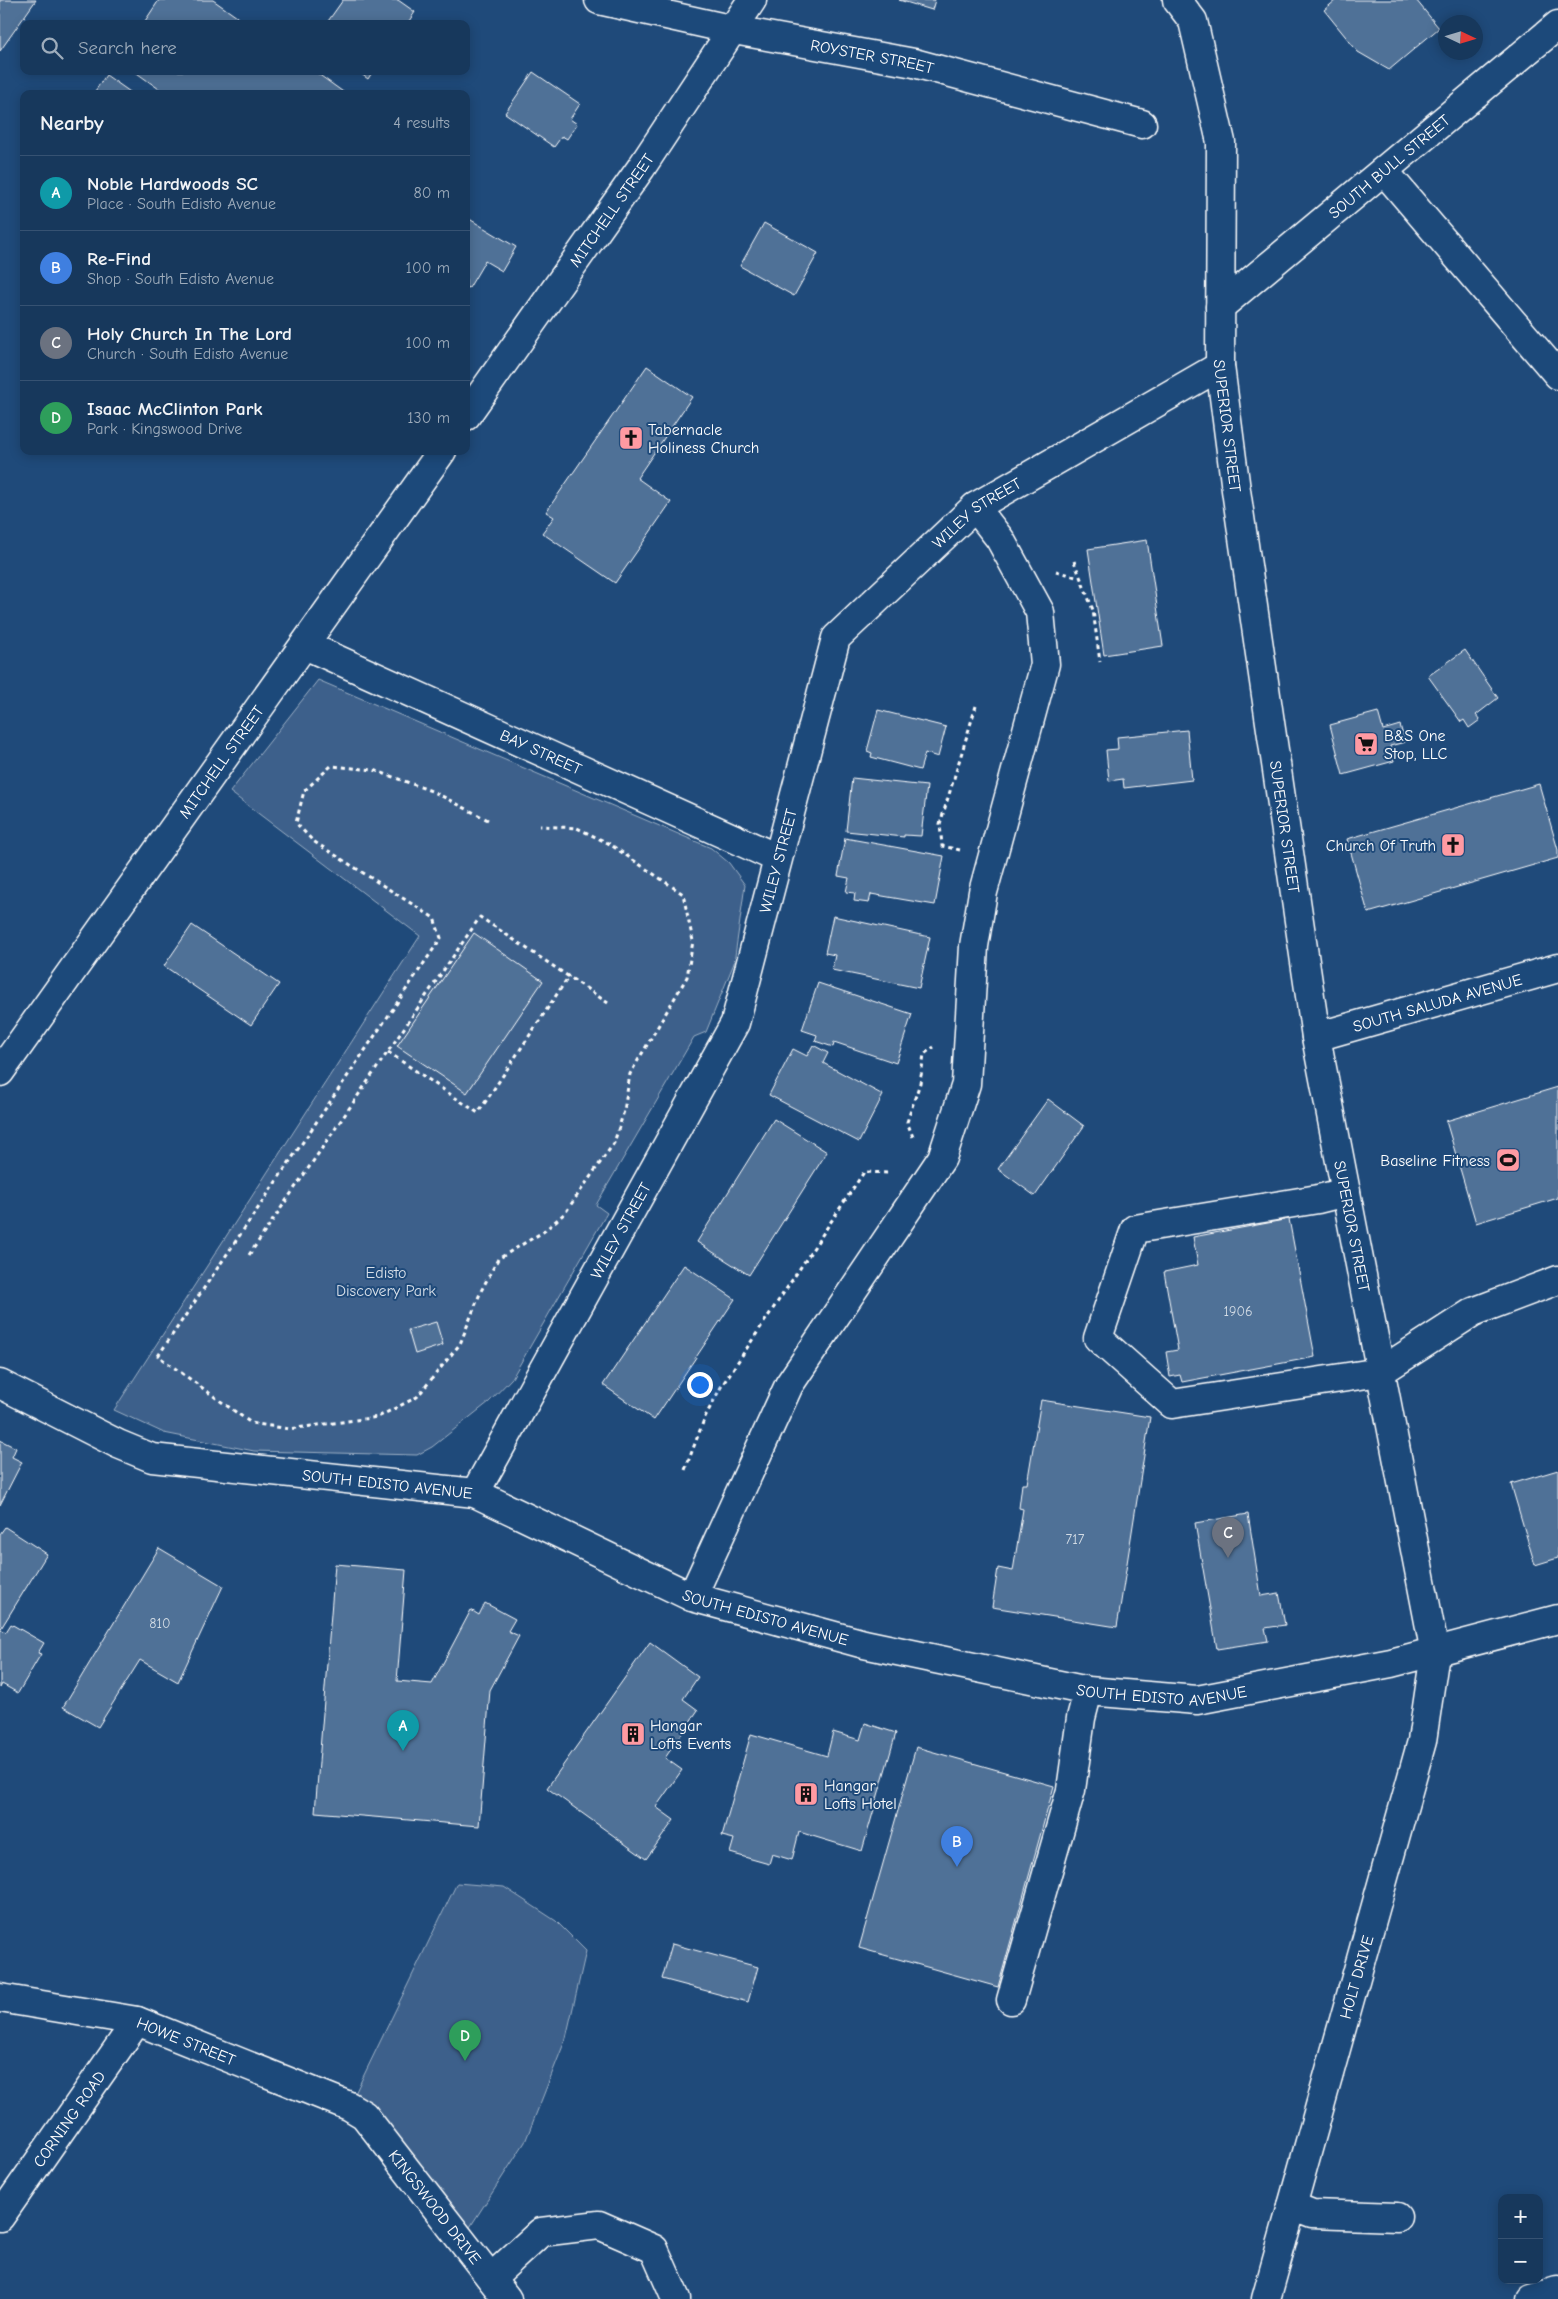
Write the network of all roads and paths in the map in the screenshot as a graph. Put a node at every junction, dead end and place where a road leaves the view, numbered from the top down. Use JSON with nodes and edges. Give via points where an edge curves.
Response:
{"nodes":[{"id":1,"x":599,"y":0,"type":"edge"},
{"id":2,"x":752,"y":0,"type":"edge"},
{"id":3,"x":1176,"y":0,"type":"edge"},
{"id":4,"x":1558,"y":25,"type":"edge"},
{"id":5,"x":734,"y":30,"type":"junction"},
{"id":6,"x":1142,"y":124,"type":"dead end"},
{"id":7,"x":1384,"y":170,"type":"junction"},
{"id":8,"x":1220,"y":307,"type":"junction"},
{"id":9,"x":1220,"y":366,"type":"junction"},
{"id":10,"x":1558,"y":375,"type":"edge"},
{"id":11,"x":470,"y":410,"type":"edge"},
{"id":12,"x":439,"y":455,"type":"edge"},
{"id":13,"x":974,"y":507,"type":"junction"},
{"id":14,"x":1074,"y":561,"type":"dead end"},
{"id":15,"x":305,"y":645,"type":"junction"},
{"id":16,"x":1100,"y":662,"type":"dead end"},
{"id":17,"x":976,"y":706,"type":"dead end"},
{"id":18,"x":488,"y":820,"type":"dead end"},
{"id":19,"x":540,"y":826,"type":"dead end"},
{"id":20,"x":961,"y":850,"type":"dead end"},
{"id":21,"x":777,"y":858,"type":"junction"},
{"id":22,"x":1558,"y":968,"type":"edge"},
{"id":23,"x":569,"y":976,"type":"junction"},
{"id":24,"x":608,"y":1002,"type":"dead end"},
{"id":25,"x":1316,"y":1037,"type":"junction"},
{"id":26,"x":938,"y":1044,"type":"dead end"},
{"id":27,"x":388,"y":1052,"type":"junction"},
{"id":28,"x":0,"y":1072,"type":"edge"},
{"id":29,"x":913,"y":1139,"type":"dead end"},
{"id":30,"x":897,"y":1174,"type":"dead end"},
{"id":31,"x":1346,"y":1192,"type":"junction"},
{"id":32,"x":248,"y":1255,"type":"dead end"},
{"id":33,"x":1558,"y":1280,"type":"edge"},
{"id":34,"x":1380,"y":1372,"type":"junction"},
{"id":35,"x":0,"y":1384,"type":"edge"},
{"id":36,"x":685,"y":1470,"type":"dead end"},
{"id":37,"x":475,"y":1493,"type":"junction"},
{"id":38,"x":692,"y":1598,"type":"junction"},
{"id":39,"x":1558,"y":1619,"type":"edge"},
{"id":40,"x":1434,"y":1653,"type":"junction"},
{"id":41,"x":1088,"y":1691,"type":"junction"},
{"id":42,"x":0,"y":1998,"type":"edge"},
{"id":43,"x":1011,"y":2000,"type":"dead end"},
{"id":44,"x":137,"y":2021,"type":"junction"},
{"id":45,"x":364,"y":2115,"type":"joint"},
{"id":46,"x":1292,"y":2206,"type":"junction"},
{"id":47,"x":0,"y":2217,"type":"edge"},
{"id":48,"x":1397,"y":2217,"type":"dead end"},
{"id":49,"x":499,"y":2289,"type":"edge"},
{"id":50,"x":1558,"y":2292,"type":"edge"},
{"id":51,"x":676,"y":2299,"type":"edge"},
{"id":52,"x":1266,"y":2299,"type":"edge"},
{"id":53,"x":1532,"y":2299,"type":"edge"}],
"edges":[{"from":1,"to":5,"type":"street","name":"ROYSTER STREET"},
{"from":2,"to":5,"type":"street","name":"MITCHELL STREET"},
{"from":3,"to":8,"type":"street","name":"SUPERIOR STREET","via":[[1193,21],[1221,142]]},
{"from":4,"to":7,"type":"street","name":"SOUTH BULL STREET"},
{"from":5,"to":6,"type":"street","name":"ROYSTER STREET","via":[[914,63]]},
{"from":5,"to":11,"type":"street","name":"MITCHELL STREET"},
{"from":7,"to":8,"type":"street","name":"SOUTH BULL STREET"},
{"from":7,"to":10,"type":"street"},
{"from":8,"to":9,"type":"street","name":"SUPERIOR STREET"},
{"from":9,"to":13,"type":"street","name":"WILEY STREET"},
{"from":9,"to":25,"type":"street","name":"SUPERIOR STREET"},
{"from":12,"to":15,"type":"street","name":"MITCHELL STREET"},
{"from":13,"to":21,"type":"street","name":"WILEY STREET","via":[[836,638]]},
{"from":13,"to":38,"type":"street","via":[[1000,538],[1040,612],[1045,664],[983,892],[974,946],[966,1084],[942,1158],[789,1385]]},
{"from":14,"to":16,"type":"path","via":[[1093,610]]},
{"from":15,"to":21,"type":"street","name":"BAY STREET"},
{"from":15,"to":28,"type":"street","name":"MITCHELL STREET"},
{"from":17,"to":20,"type":"path","via":[[940,824],[942,846]]},
{"from":18,"to":19,"type":"path","via":[[434,792],[374,770],[331,766],[304,791],[296,823],[313,841],[434,918],[442,938],[158,1356],[251,1423],[289,1429],[378,1417],[417,1397],[460,1344],[498,1259],[543,1232],[565,1213],[614,1143],[624,1111],[630,1074],[687,976],[693,941],[683,894],[608,843],[577,828]]},
{"from":21,"to":37,"type":"street","name":"WILEY STREET","via":[[735,1023]]},
{"from":22,"to":25,"type":"street","name":"SOUTH SALUDA AVENUE"},
{"from":23,"to":24,"type":"path"},
{"from":23,"to":27,"type":"path","via":[[480,917]]},
{"from":23,"to":27,"type":"path","via":[[478,1113]]},
{"from":25,"to":31,"type":"street","name":"SUPERIOR STREET"},
{"from":26,"to":29,"type":"path","via":[[924,1054],[920,1083],[907,1122]]},
{"from":27,"to":32,"type":"path"},
{"from":30,"to":36,"type":"path","via":[[864,1172],[721,1387],[705,1417]]},
{"from":31,"to":34,"type":"street","name":"SUPERIOR STREET"},
{"from":31,"to":34,"type":"street","via":[[1135,1229],[1098,1338],[1172,1404]]},
{"from":33,"to":34,"type":"street","via":[[1474,1312]]},
{"from":34,"to":40,"type":"street","name":"SUPERIOR STREET"},
{"from":35,"to":37,"type":"street","name":"SOUTH EDISTO AVENUE","via":[[152,1458]]},
{"from":37,"to":38,"type":"street","name":"SOUTH EDISTO AVENUE"},
{"from":38,"to":41,"type":"street","name":"SOUTH EDISTO AVENUE","via":[[864,1644]]},
{"from":39,"to":40,"type":"street","name":"SOUTH EDISTO AVENUE"},
{"from":40,"to":41,"type":"street","name":"SOUTH EDISTO AVENUE","via":[[1197,1700]]},
{"from":40,"to":46,"type":"street","name":"HOLT DRIVE","via":[[1422,1741]]},
{"from":41,"to":43,"type":"street","via":[[1071,1790]]},
{"from":42,"to":44,"type":"street","name":"HOWE STREET"},
{"from":44,"to":45,"type":"street","name":"HOWE STREET","via":[[349,2106]]},
{"from":44,"to":47,"type":"street","name":"CORNING ROAD"},
{"from":45,"to":49,"type":"street","name":"KINGSWOOD DRIVE"},
{"from":46,"to":48,"type":"street","via":[[1312,2214]]},
{"from":46,"to":52,"type":"street","name":"HOLT DRIVE"},
{"from":49,"to":51,"type":"street","via":[[541,2232],[599,2225],[654,2249]]},
{"from":50,"to":53,"type":"street"}]}
